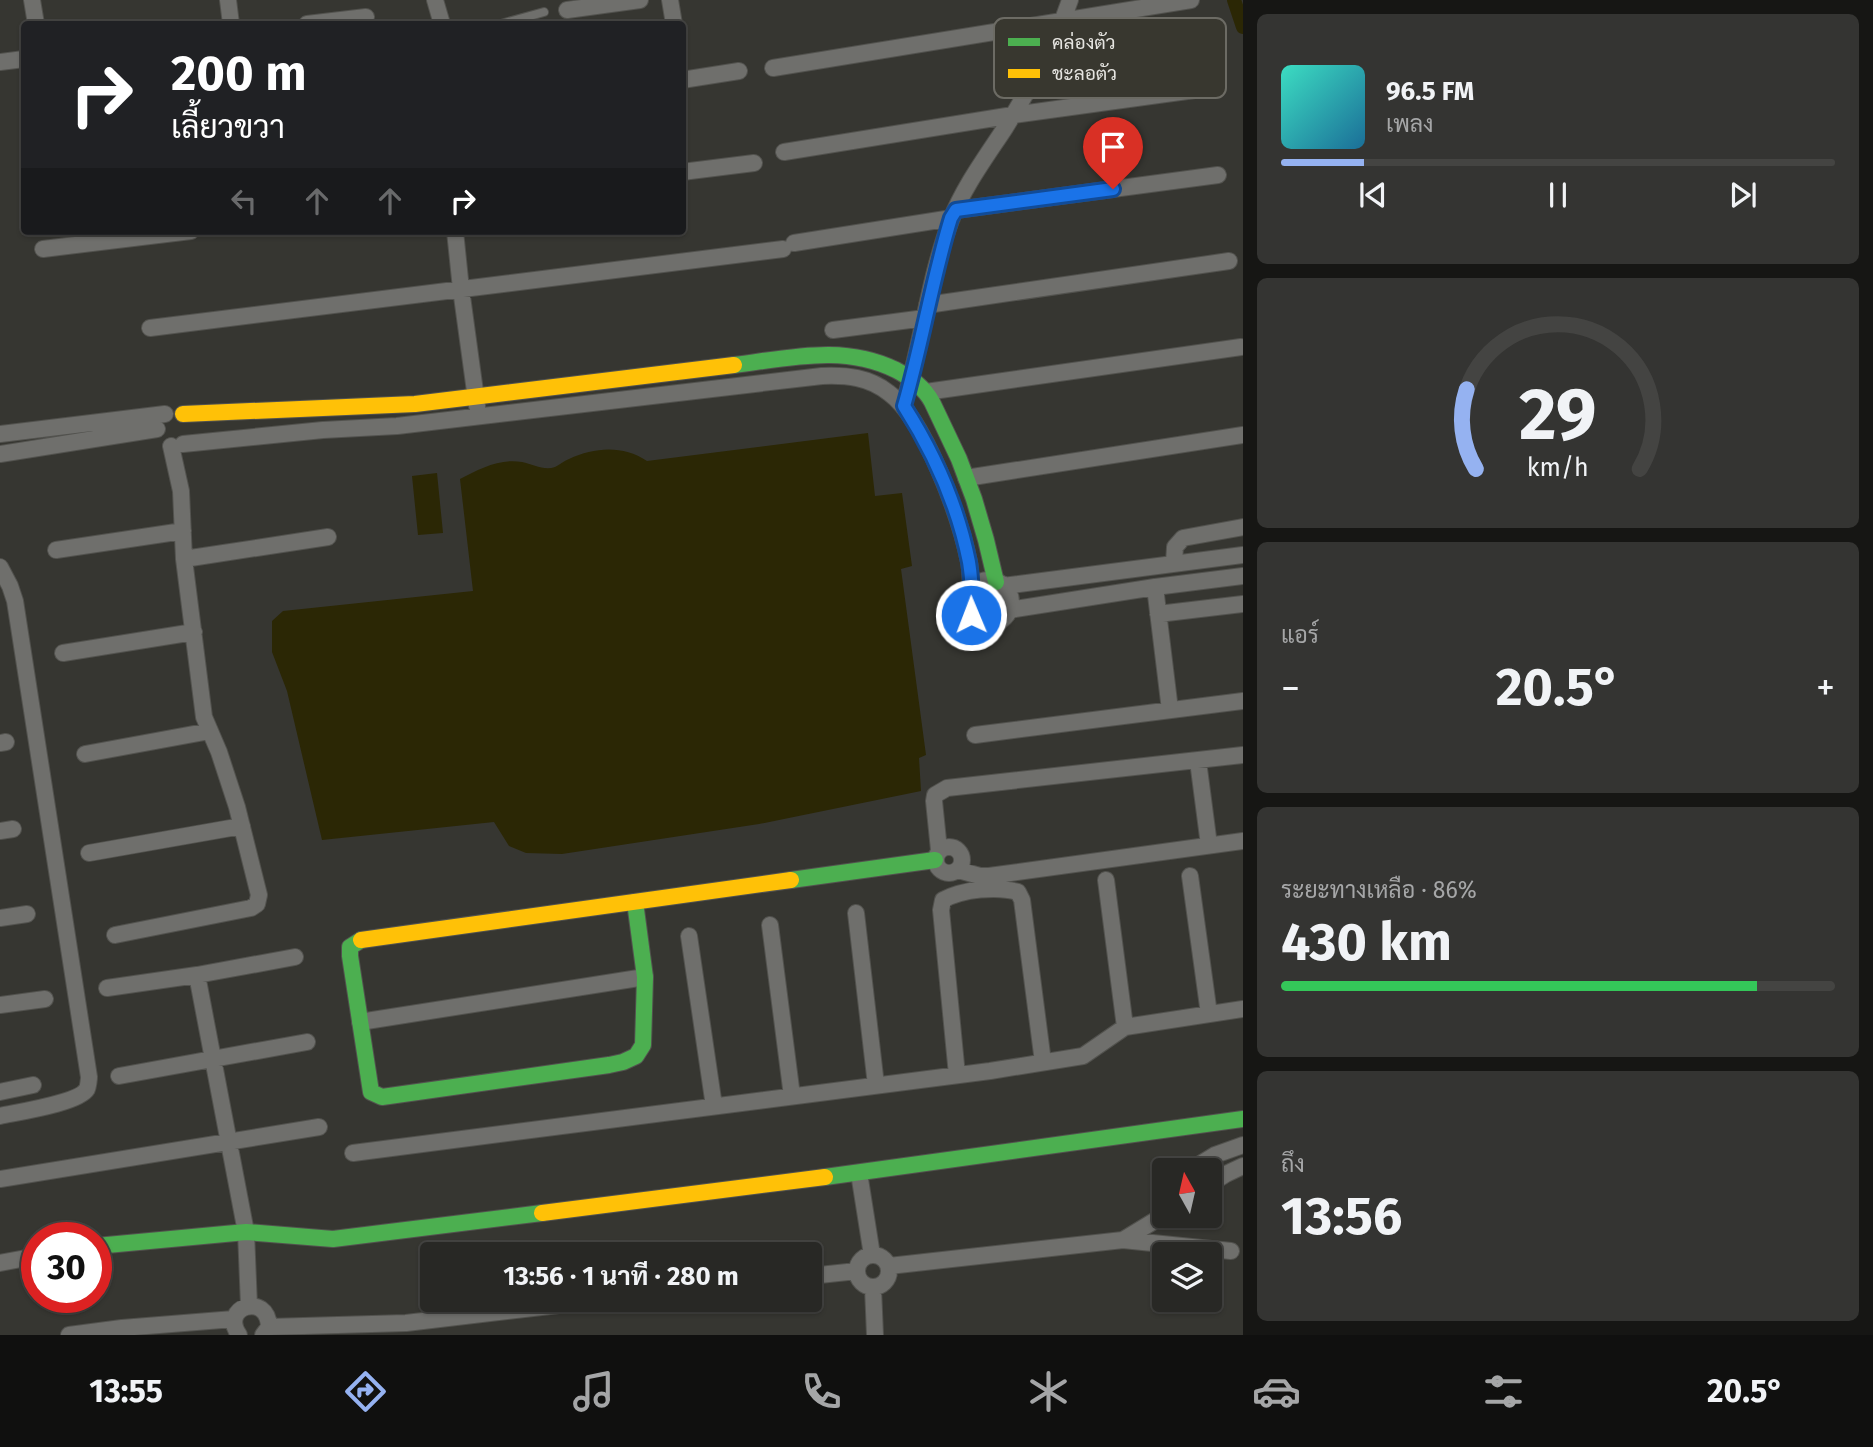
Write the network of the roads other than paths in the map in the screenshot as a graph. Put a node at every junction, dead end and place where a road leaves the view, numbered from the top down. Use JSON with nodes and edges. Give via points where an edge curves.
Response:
{"nodes":[{"id":1,"x":32,"y":0,"type":"edge"},
{"id":2,"x":228,"y":0,"type":"edge"},
{"id":3,"x":435,"y":0,"type":"edge"},
{"id":4,"x":640,"y":0,"type":"edge"},
{"id":5,"x":670,"y":0,"type":"edge"},
{"id":6,"x":1070,"y":0,"type":"edge"},
{"id":7,"x":1191,"y":0,"type":"edge"},
{"id":8,"x":567,"y":10,"type":"dead end"},
{"id":9,"x":544,"y":12,"type":"dead end"},
{"id":10,"x":366,"y":18,"type":"dead end"},
{"id":11,"x":1064,"y":18,"type":"edge"},
{"id":12,"x":1081,"y":18,"type":"edge"},
{"id":13,"x":36,"y":21,"type":"edge"},
{"id":14,"x":231,"y":21,"type":"edge"},
{"id":15,"x":336,"y":21,"type":"edge"},
{"id":16,"x":441,"y":21,"type":"edge"},
{"id":17,"x":511,"y":21,"type":"edge"},
{"id":18,"x":674,"y":21,"type":"edge"},
{"id":19,"x":994,"y":32,"type":"edge"},
{"id":20,"x":21,"y":59,"type":"edge"},
{"id":21,"x":0,"y":62,"type":"edge"},
{"id":22,"x":773,"y":68,"type":"dead end"},
{"id":23,"x":739,"y":71,"type":"dead end"},
{"id":24,"x":686,"y":79,"type":"edge"},
{"id":25,"x":1022,"y":98,"type":"edge"},
{"id":26,"x":1136,"y":98,"type":"edge"},
{"id":27,"x":1013,"y":115,"type":"junction"},
{"id":28,"x":784,"y":152,"type":"dead end"},
{"id":29,"x":754,"y":163,"type":"dead end"},
{"id":30,"x":686,"y":172,"type":"edge"},
{"id":31,"x":1218,"y":175,"type":"dead end"},
{"id":32,"x":954,"y":214,"type":"junction"},
{"id":33,"x":158,"y":235,"type":"edge"},
{"id":34,"x":455,"y":235,"type":"edge"},
{"id":35,"x":43,"y":249,"type":"dead end"},
{"id":36,"x":1229,"y":261,"type":"dead end"},
{"id":37,"x":461,"y":289,"type":"junction"},
{"id":38,"x":926,"y":312,"type":"junction"},
{"id":39,"x":150,"y":328,"type":"dead end"},
{"id":40,"x":833,"y":330,"type":"dead end"},
{"id":41,"x":1241,"y":347,"type":"dead end"},
{"id":42,"x":670,"y":373,"type":"junction"},
{"id":43,"x":911,"y":380,"type":"junction"},
{"id":44,"x":926,"y":392,"type":"junction"},
{"id":45,"x":672,"y":394,"type":"junction"},
{"id":46,"x":475,"y":397,"type":"junction"},
{"id":47,"x":904,"y":406,"type":"junction"},
{"id":48,"x":165,"y":414,"type":"junction"},
{"id":49,"x":183,"y":414,"type":"junction"},
{"id":50,"x":479,"y":417,"type":"junction"},
{"id":51,"x":157,"y":429,"type":"junction"},
{"id":52,"x":0,"y":434,"type":"edge"},
{"id":53,"x":1243,"y":435,"type":"edge"},
{"id":54,"x":177,"y":445,"type":"junction"},
{"id":55,"x":0,"y":454,"type":"edge"},
{"id":56,"x":966,"y":478,"type":"junction"},
{"id":57,"x":1243,"y":527,"type":"edge"},
{"id":58,"x":183,"y":531,"type":"junction"},
{"id":59,"x":328,"y":537,"type":"dead end"},
{"id":60,"x":56,"y":550,"type":"dead end"},
{"id":61,"x":1239,"y":555,"type":"edge"},
{"id":62,"x":184,"y":559,"type":"junction"},
{"id":63,"x":1174,"y":563,"type":"junction"},
{"id":64,"x":0,"y":567,"type":"edge"},
{"id":65,"x":1241,"y":576,"type":"edge"},
{"id":66,"x":1000,"y":584,"type":"junction"},
{"id":67,"x":1155,"y":587,"type":"junction"},
{"id":68,"x":971,"y":590,"type":"junction"},
{"id":69,"x":1243,"y":604,"type":"edge"},
{"id":70,"x":1009,"y":610,"type":"junction"},
{"id":71,"x":1158,"y":614,"type":"junction"},
{"id":72,"x":194,"y":632,"type":"junction"},
{"id":73,"x":63,"y":653,"type":"dead end"},
{"id":74,"x":1243,"y":701,"type":"edge"},
{"id":75,"x":1170,"y":710,"type":"junction"},
{"id":76,"x":210,"y":731,"type":"junction"},
{"id":77,"x":975,"y":734,"type":"dead end"},
{"id":78,"x":85,"y":754,"type":"dead end"},
{"id":79,"x":1243,"y":755,"type":"edge"},
{"id":80,"x":1198,"y":761,"type":"junction"},
{"id":81,"x":242,"y":826,"type":"junction"},
{"id":82,"x":1243,"y":841,"type":"edge"},
{"id":83,"x":1209,"y":845,"type":"junction"},
{"id":84,"x":89,"y":853,"type":"dead end"},
{"id":85,"x":937,"y":855,"type":"junction"},
{"id":86,"x":1190,"y":876,"type":"dead end"},
{"id":87,"x":1106,"y":880,"type":"dead end"},
{"id":88,"x":635,"y":902,"type":"junction"},
{"id":89,"x":856,"y":913,"type":"dead end"},
{"id":90,"x":27,"y":914,"type":"dead end"},
{"id":91,"x":0,"y":918,"type":"edge"},
{"id":92,"x":770,"y":925,"type":"dead end"},
{"id":93,"x":115,"y":935,"type":"dead end"},
{"id":94,"x":689,"y":936,"type":"dead end"},
{"id":95,"x":295,"y":957,"type":"dead end"},
{"id":96,"x":197,"y":975,"type":"junction"},
{"id":97,"x":645,"y":977,"type":"junction"},
{"id":98,"x":107,"y":988,"type":"dead end"},
{"id":99,"x":45,"y":999,"type":"dead end"},
{"id":100,"x":0,"y":1005,"type":"edge"},
{"id":101,"x":1243,"y":1009,"type":"edge"},
{"id":102,"x":1209,"y":1014,"type":"junction"},
{"id":103,"x":360,"y":1022,"type":"junction"},
{"id":104,"x":1125,"y":1027,"type":"junction"},
{"id":105,"x":307,"y":1042,"type":"dead end"},
{"id":106,"x":214,"y":1058,"type":"junction"},
{"id":107,"x":1044,"y":1062,"type":"junction"},
{"id":108,"x":957,"y":1075,"type":"junction"},
{"id":109,"x":119,"y":1076,"type":"dead end"},
{"id":110,"x":33,"y":1085,"type":"dead end"},
{"id":111,"x":876,"y":1085,"type":"junction"},
{"id":112,"x":0,"y":1092,"type":"edge"},
{"id":113,"x":792,"y":1096,"type":"junction"},
{"id":114,"x":714,"y":1106,"type":"junction"},
{"id":115,"x":0,"y":1116,"type":"edge"},
{"id":116,"x":1243,"y":1119,"type":"edge"},
{"id":117,"x":319,"y":1127,"type":"dead end"},
{"id":118,"x":230,"y":1142,"type":"junction"},
{"id":119,"x":1243,"y":1145,"type":"edge"},
{"id":120,"x":353,"y":1153,"type":"dead end"},
{"id":121,"x":1215,"y":1155,"type":"junction"},
{"id":122,"x":1210,"y":1158,"type":"edge"},
{"id":123,"x":1243,"y":1166,"type":"edge"},
{"id":124,"x":859,"y":1173,"type":"junction"},
{"id":125,"x":1226,"y":1174,"type":"junction"},
{"id":126,"x":1222,"y":1177,"type":"edge"},
{"id":127,"x":0,"y":1179,"type":"edge"},
{"id":128,"x":1152,"y":1218,"type":"edge"},
{"id":129,"x":246,"y":1232,"type":"junction"},
{"id":130,"x":1123,"y":1240,"type":"junction"},
{"id":131,"x":112,"y":1245,"type":"edge"},
{"id":132,"x":1231,"y":1251,"type":"dead end"},
{"id":133,"x":872,"y":1255,"type":"junction"},
{"id":134,"x":21,"y":1259,"type":"edge"},
{"id":135,"x":0,"y":1263,"type":"edge"},
{"id":136,"x":889,"y":1266,"type":"junction"},
{"id":137,"x":857,"y":1271,"type":"junction"},
{"id":138,"x":822,"y":1275,"type":"edge"},
{"id":139,"x":873,"y":1288,"type":"junction"},
{"id":140,"x":249,"y":1306,"type":"junction"},
{"id":141,"x":500,"y":1312,"type":"edge"},
{"id":142,"x":237,"y":1327,"type":"edge"},
{"id":143,"x":266,"y":1331,"type":"edge"},
{"id":144,"x":69,"y":1335,"type":"edge"},
{"id":145,"x":875,"y":1335,"type":"edge"}],
"edges":[{"from":1,"to":13,"type":"street"},
{"from":2,"to":14,"type":"street"},
{"from":3,"to":16,"type":"street"},
{"from":4,"to":8,"type":"street"},
{"from":5,"to":18,"type":"street"},
{"from":6,"to":11,"type":"street"},
{"from":7,"to":12,"type":"street"},
{"from":9,"to":17,"type":"lane"},
{"from":10,"to":15,"type":"street"},
{"from":19,"to":22,"type":"street"},
{"from":20,"to":21,"type":"street"},
{"from":23,"to":24,"type":"street"},
{"from":25,"to":27,"type":"street"},
{"from":26,"to":27,"type":"street"},
{"from":27,"to":28,"type":"street"},
{"from":27,"to":32,"type":"street"},
{"from":29,"to":30,"type":"street"},
{"from":31,"to":32,"type":"street"},
{"from":32,"to":37,"type":"street","via":[[789,246]]},
{"from":32,"to":38,"type":"street"},
{"from":33,"to":35,"type":"street"},
{"from":34,"to":37,"type":"street"},
{"from":36,"to":38,"type":"street"},
{"from":37,"to":39,"type":"street"},
{"from":37,"to":46,"type":"street"},
{"from":38,"to":40,"type":"street"},
{"from":38,"to":43,"type":"street"},
{"from":41,"to":44,"type":"street"},
{"from":42,"to":43,"type":"street","via":[[837,353],[872,360]]},
{"from":42,"to":45,"type":"street"},
{"from":42,"to":46,"type":"street"},
{"from":43,"to":44,"type":"street"},
{"from":43,"to":47,"type":"street"},
{"from":44,"to":56,"type":"street"},
{"from":45,"to":47,"type":"street","via":[[843,376],[881,387]]},
{"from":45,"to":50,"type":"street"},
{"from":46,"to":49,"type":"street","via":[[415,404]]},
{"from":46,"to":50,"type":"street"},
{"from":47,"to":68,"type":"street","via":[[960,525]]},
{"from":48,"to":49,"type":"street"},
{"from":48,"to":51,"type":"street"},
{"from":48,"to":52,"type":"street"},
{"from":49,"to":54,"type":"street","via":[[191,429],[187,440]]},
{"from":50,"to":54,"type":"street"},
{"from":51,"to":54,"type":"street","via":[[161,440]]},
{"from":51,"to":55,"type":"street"},
{"from":53,"to":56,"type":"street"},
{"from":54,"to":58,"type":"street"},
{"from":56,"to":66,"type":"street"},
{"from":57,"to":63,"type":"street","via":[[1183,538],[1175,547]]},
{"from":58,"to":60,"type":"street"},
{"from":58,"to":62,"type":"street"},
{"from":59,"to":62,"type":"street"},
{"from":61,"to":63,"type":"street"},
{"from":61,"to":65,"type":"street"},
{"from":62,"to":72,"type":"street"},
{"from":63,"to":66,"type":"street"},
{"from":64,"to":115,"type":"street","via":[[16,601],[89,1077],[88,1088],[79,1096]]},
{"from":65,"to":67,"type":"street"},
{"from":66,"to":68,"type":"street","via":[[987,581]]},
{"from":66,"to":70,"type":"street","via":[[1010,597]]},
{"from":67,"to":70,"type":"street"},
{"from":67,"to":71,"type":"street"},
{"from":68,"to":70,"type":"street","via":[[968,609],[981,623],[995,623]]},
{"from":69,"to":71,"type":"street"},
{"from":71,"to":75,"type":"street"},
{"from":72,"to":73,"type":"street"},
{"from":72,"to":76,"type":"street","via":[[204,717]]},
{"from":74,"to":75,"type":"street"},
{"from":75,"to":77,"type":"street"},
{"from":76,"to":78,"type":"street"},
{"from":76,"to":81,"type":"street"},
{"from":79,"to":80,"type":"street"},
{"from":80,"to":83,"type":"street"},
{"from":80,"to":85,"type":"street","via":[[947,788],[935,795],[934,801]]},
{"from":81,"to":84,"type":"street"},
{"from":81,"to":93,"type":"street","via":[[259,895],[257,904]]},
{"from":82,"to":83,"type":"street"},
{"from":83,"to":85,"type":"street","via":[[989,876],[943,872],[936,865]]},
{"from":85,"to":88,"type":"street"},
{"from":86,"to":102,"type":"street"},
{"from":87,"to":104,"type":"street"},
{"from":88,"to":97,"type":"street"},
{"from":88,"to":103,"type":"street","via":[[357,941],[349,956]]},
{"from":89,"to":111,"type":"street"},
{"from":90,"to":91,"type":"street"},
{"from":92,"to":113,"type":"street"},
{"from":94,"to":114,"type":"street"},
{"from":95,"to":96,"type":"street"},
{"from":96,"to":98,"type":"street"},
{"from":96,"to":106,"type":"street"},
{"from":97,"to":103,"type":"street"},
{"from":97,"to":103,"type":"street","via":[[643,1045],[636,1056],[609,1065],[382,1097],[371,1093]]},
{"from":99,"to":100,"type":"street"},
{"from":101,"to":102,"type":"street"},
{"from":102,"to":104,"type":"street"},
{"from":104,"to":107,"type":"street","via":[[1083,1056]]},
{"from":105,"to":106,"type":"street"},
{"from":106,"to":109,"type":"street"},
{"from":106,"to":118,"type":"street"},
{"from":107,"to":108,"type":"street"},
{"from":107,"to":108,"type":"street","via":[[1018,892],[1004,888],[954,894],[943,900],[941,910]]},
{"from":108,"to":111,"type":"street"},
{"from":110,"to":112,"type":"street"},
{"from":111,"to":113,"type":"street"},
{"from":113,"to":114,"type":"street"},
{"from":114,"to":120,"type":"street"},
{"from":116,"to":124,"type":"street"},
{"from":117,"to":118,"type":"street"},
{"from":118,"to":127,"type":"street"},
{"from":118,"to":129,"type":"street"},
{"from":119,"to":121,"type":"street"},
{"from":121,"to":122,"type":"street"},
{"from":121,"to":125,"type":"street"},
{"from":123,"to":125,"type":"street"},
{"from":124,"to":129,"type":"street","via":[[333,1239]]},
{"from":124,"to":133,"type":"street"},
{"from":125,"to":126,"type":"street"},
{"from":128,"to":130,"type":"street"},
{"from":129,"to":131,"type":"street"},
{"from":129,"to":140,"type":"street"},
{"from":130,"to":132,"type":"street"},
{"from":130,"to":136,"type":"street"},
{"from":133,"to":136,"type":"street","via":[[882,1257]]},
{"from":133,"to":137,"type":"street","via":[[861,1260]]},
{"from":134,"to":135,"type":"street"},
{"from":136,"to":139,"type":"street","via":[[885,1283]]},
{"from":137,"to":138,"type":"street"},
{"from":137,"to":139,"type":"street","via":[[861,1283]]},
{"from":139,"to":145,"type":"street"},
{"from":140,"to":142,"type":"street","via":[[242,1308]]},
{"from":140,"to":143,"type":"street","via":[[266,1314]]},
{"from":141,"to":143,"type":"street"},
{"from":142,"to":144,"type":"street","via":[[122,1328]]}]}
